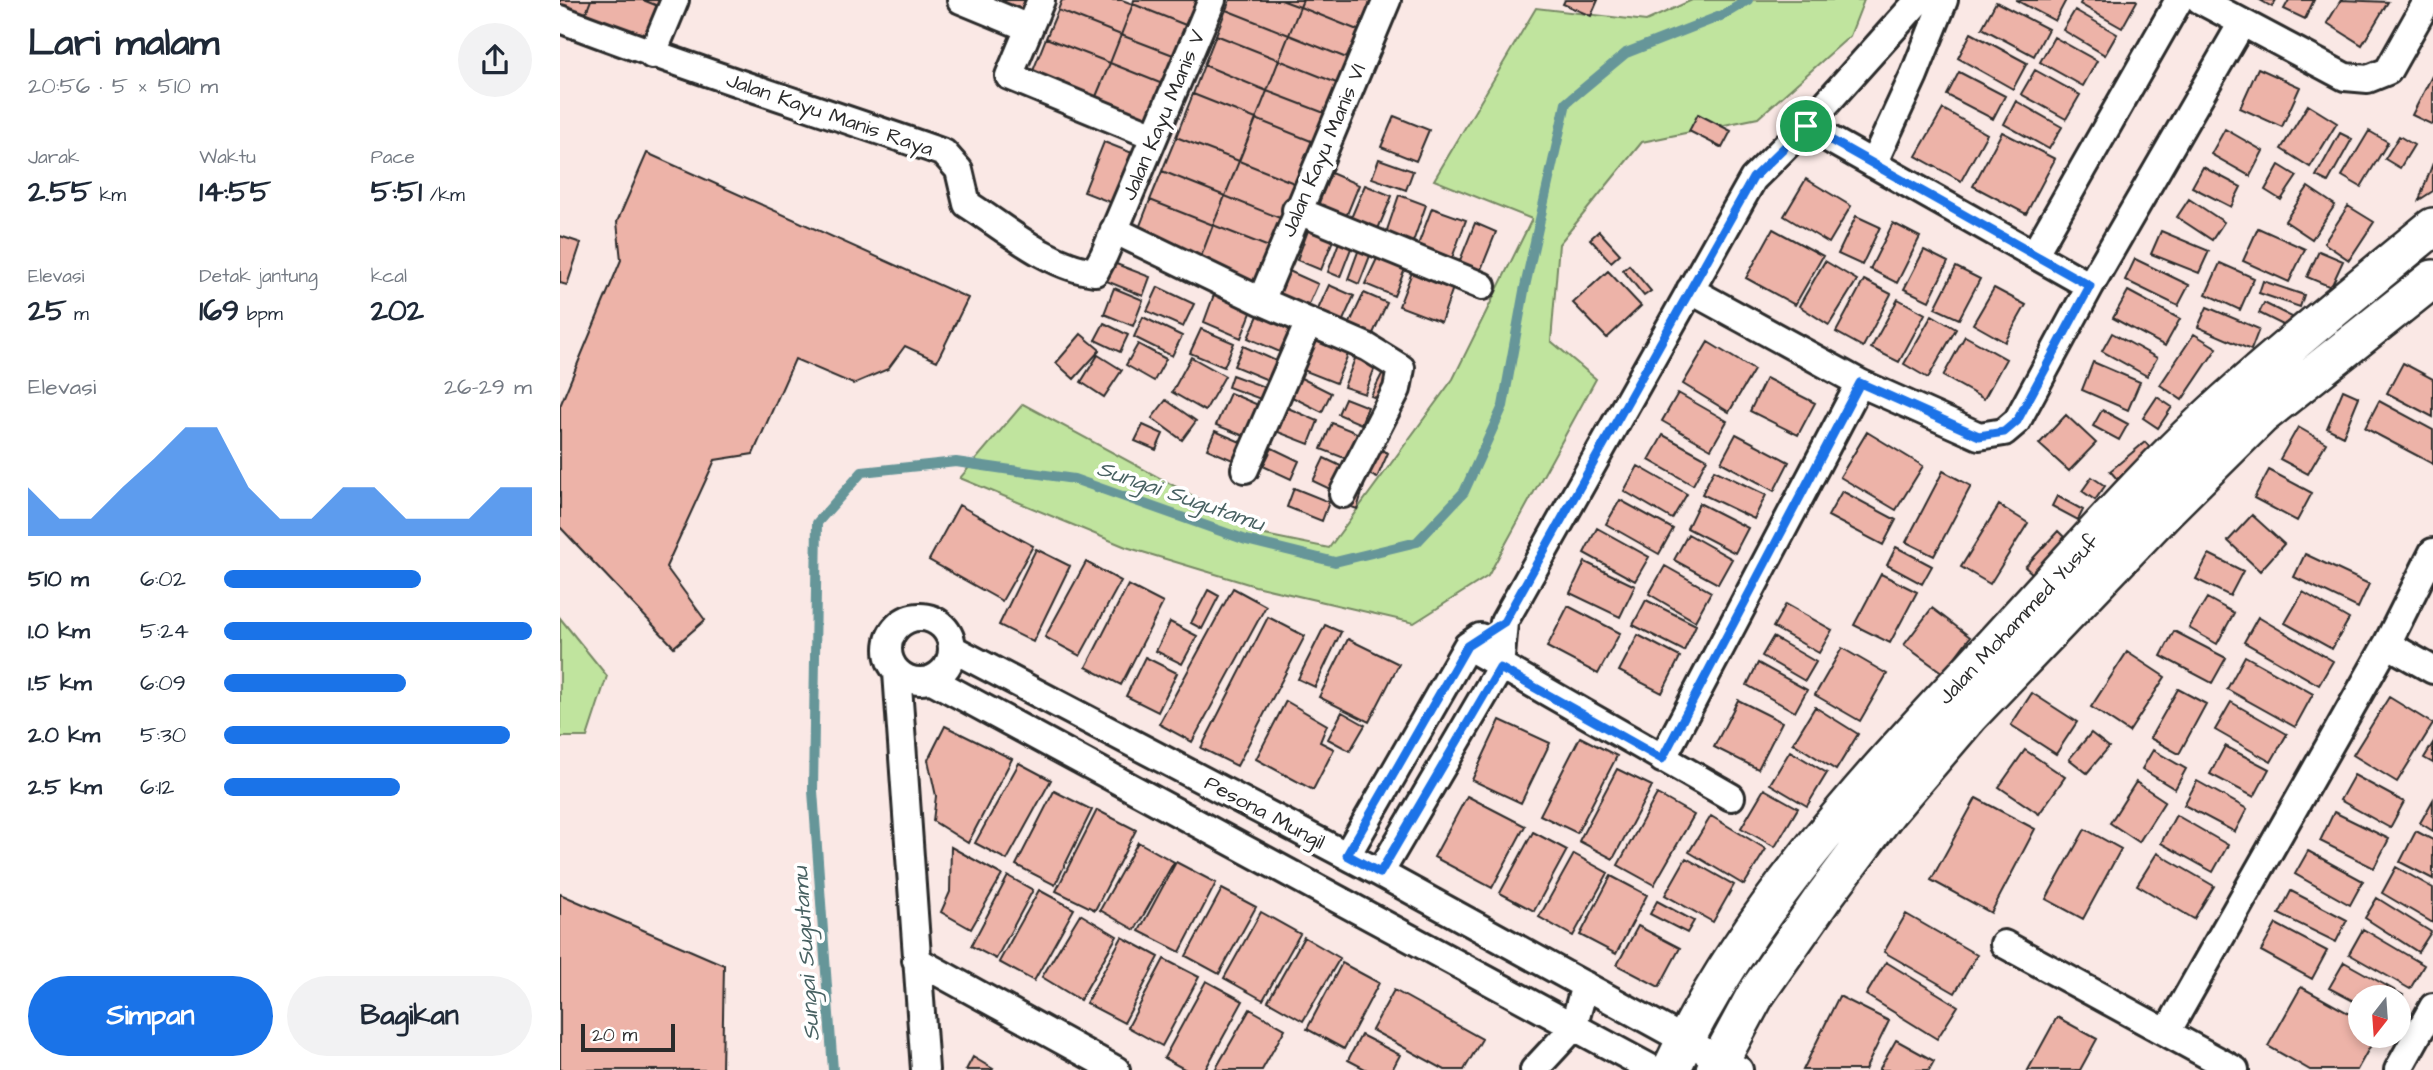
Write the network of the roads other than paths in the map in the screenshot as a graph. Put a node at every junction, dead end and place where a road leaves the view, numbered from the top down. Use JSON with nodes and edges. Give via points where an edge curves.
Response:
{"nodes":[{"id":1,"x":675,"y":0,"type":"edge"},
{"id":2,"x":961,"y":0,"type":"edge"},
{"id":3,"x":1041,"y":0,"type":"edge"},
{"id":4,"x":1212,"y":0,"type":"edge"},
{"id":5,"x":1387,"y":0,"type":"edge"},
{"id":6,"x":1919,"y":0,"type":"edge"},
{"id":7,"x":1944,"y":0,"type":"edge"},
{"id":8,"x":2179,"y":0,"type":"edge"},
{"id":9,"x":2200,"y":0,"type":"edge"},
{"id":10,"x":2428,"y":0,"type":"edge"},
{"id":11,"x":560,"y":19,"type":"edge"},
{"id":12,"x":2242,"y":23,"type":"junction"},
{"id":13,"x":1029,"y":28,"type":"junction"},
{"id":14,"x":652,"y":55,"type":"junction"},
{"id":15,"x":1806,"y":126,"type":"junction"},
{"id":16,"x":1154,"y":136,"type":"junction"},
{"id":17,"x":1873,"y":164,"type":"junction"},
{"id":18,"x":1296,"y":210,"type":"junction"},
{"id":19,"x":2433,"y":227,"type":"edge"},
{"id":20,"x":1114,"y":230,"type":"junction"},
{"id":21,"x":2035,"y":253,"type":"junction"},
{"id":22,"x":2433,"y":279,"type":"edge"},
{"id":23,"x":1482,"y":286,"type":"dead end"},
{"id":24,"x":2090,"y":286,"type":"junction"},
{"id":25,"x":1690,"y":290,"type":"junction"},
{"id":26,"x":1261,"y":301,"type":"junction"},
{"id":27,"x":1309,"y":322,"type":"junction"},
{"id":28,"x":1860,"y":383,"type":"junction"},
{"id":29,"x":1245,"y":470,"type":"dead end"},
{"id":30,"x":1343,"y":494,"type":"dead end"},
{"id":31,"x":2433,"y":552,"type":"edge"},
{"id":32,"x":1504,"y":622,"type":"junction"},
{"id":33,"x":2387,"y":643,"type":"junction"},
{"id":34,"x":1467,"y":646,"type":"junction"},
{"id":35,"x":953,"y":649,"type":"junction"},
{"id":36,"x":1500,"y":668,"type":"junction"},
{"id":37,"x":2433,"y":670,"type":"edge"},
{"id":38,"x":897,"y":672,"type":"junction"},
{"id":39,"x":932,"y":680,"type":"junction"},
{"id":40,"x":1662,"y":759,"type":"junction"},
{"id":41,"x":1731,"y":797,"type":"dead end"},
{"id":42,"x":1347,"y":855,"type":"junction"},
{"id":43,"x":1380,"y":873,"type":"junction"},
{"id":44,"x":2004,"y":944,"type":"dead end"},
{"id":45,"x":916,"y":960,"type":"junction"},
{"id":46,"x":1586,"y":985,"type":"junction"},
{"id":47,"x":2433,"y":1007,"type":"edge"},
{"id":48,"x":1573,"y":1028,"type":"junction"},
{"id":49,"x":2167,"y":1032,"type":"junction"},
{"id":50,"x":1678,"y":1055,"type":"edge"},
{"id":51,"x":1729,"y":1068,"type":"edge"},
{"id":52,"x":925,"y":1070,"type":"edge"},
{"id":53,"x":1116,"y":1070,"type":"edge"},
{"id":54,"x":1534,"y":1070,"type":"edge"},
{"id":55,"x":1654,"y":1070,"type":"edge"},
{"id":56,"x":2235,"y":1070,"type":"edge"},
{"id":57,"x":2398,"y":1070,"type":"edge"}],
"edges":[{"from":1,"to":14,"type":"street"},
{"from":2,"to":13,"type":"street"},
{"from":3,"to":13,"type":"street"},
{"from":4,"to":16,"type":"street","name":"Jalan Kayu Manis V"},
{"from":5,"to":18,"type":"street","name":"Jalan Kayu Manis VI"},
{"from":6,"to":15,"type":"street"},
{"from":7,"to":17,"type":"street"},
{"from":8,"to":21,"type":"street"},
{"from":9,"to":12,"type":"street"},
{"from":10,"to":12,"type":"street","via":[[2388,71],[2368,79],[2345,77]]},
{"from":11,"to":14,"type":"street","name":"Jalan Kayu Manis Raya"},
{"from":12,"to":24,"type":"street"},
{"from":13,"to":16,"type":"street","via":[[1009,76]]},
{"from":14,"to":20,"type":"street","name":"Jalan Kayu Manis Raya","via":[[944,153],[959,170],[967,204],[1076,270],[1095,271]]},
{"from":15,"to":17,"type":"street"},
{"from":15,"to":25,"type":"street","via":[[1753,178]]},
{"from":16,"to":20,"type":"street","name":"Jalan Kayu Manis V"},
{"from":17,"to":21,"type":"street"},
{"from":18,"to":23,"type":"street"},
{"from":18,"to":26,"type":"street","name":"Jalan Kayu Manis VI"},
{"from":19,"to":50,"type":"main road","name":"Jalan Mohammed Yusuf","via":[[2234,394],[1933,710],[1849,806],[1774,903],[1723,973]]},
{"from":20,"to":26,"type":"street"},
{"from":21,"to":24,"type":"street"},
{"from":22,"to":51,"type":"main road","name":"Jalan Mohammed Yusuf","via":[[2261,416],[1969,716],[1888,811],[1756,994]]},
{"from":24,"to":28,"type":"street","via":[[2017,421],[2004,432],[1979,436]]},
{"from":25,"to":28,"type":"street"},
{"from":25,"to":32,"type":"street"},
{"from":26,"to":27,"type":"street"},
{"from":27,"to":29,"type":"street"},
{"from":27,"to":30,"type":"street","via":[[1367,347],[1401,368],[1397,389]]},
{"from":28,"to":40,"type":"street"},
{"from":31,"to":33,"type":"street"},
{"from":32,"to":34,"type":"street"},
{"from":32,"to":36,"type":"street"},
{"from":33,"to":37,"type":"street"},
{"from":33,"to":49,"type":"street"},
{"from":34,"to":36,"type":"street"},
{"from":34,"to":42,"type":"street"},
{"from":35,"to":38,"type":"street","via":[[946,629],[938,622],[918,617],[908,620],[899,625],[888,643]]},
{"from":35,"to":39,"type":"street","via":[[945,670]]},
{"from":35,"to":42,"type":"street","name":"Pesona Mungil"},
{"from":36,"to":40,"type":"street"},
{"from":36,"to":43,"type":"street"},
{"from":38,"to":39,"type":"street","via":[[910,680]]},
{"from":38,"to":45,"type":"street"},
{"from":39,"to":48,"type":"street","name":"Pesona Mungil"},
{"from":40,"to":41,"type":"street"},
{"from":42,"to":43,"type":"street","name":"Pesona Mungil"},
{"from":43,"to":46,"type":"street","name":"Pesona Mungil"},
{"from":44,"to":49,"type":"street"},
{"from":45,"to":52,"type":"street"},
{"from":45,"to":53,"type":"street"},
{"from":46,"to":48,"type":"street"},
{"from":46,"to":50,"type":"street","name":"Pesona Mungil"},
{"from":47,"to":57,"type":"street"},
{"from":48,"to":54,"type":"street"},
{"from":48,"to":55,"type":"street","name":"Pesona Mungil"},
{"from":49,"to":56,"type":"street"},
{"from":50,"to":51,"type":"street","name":"Pesona Mungil"}]}
